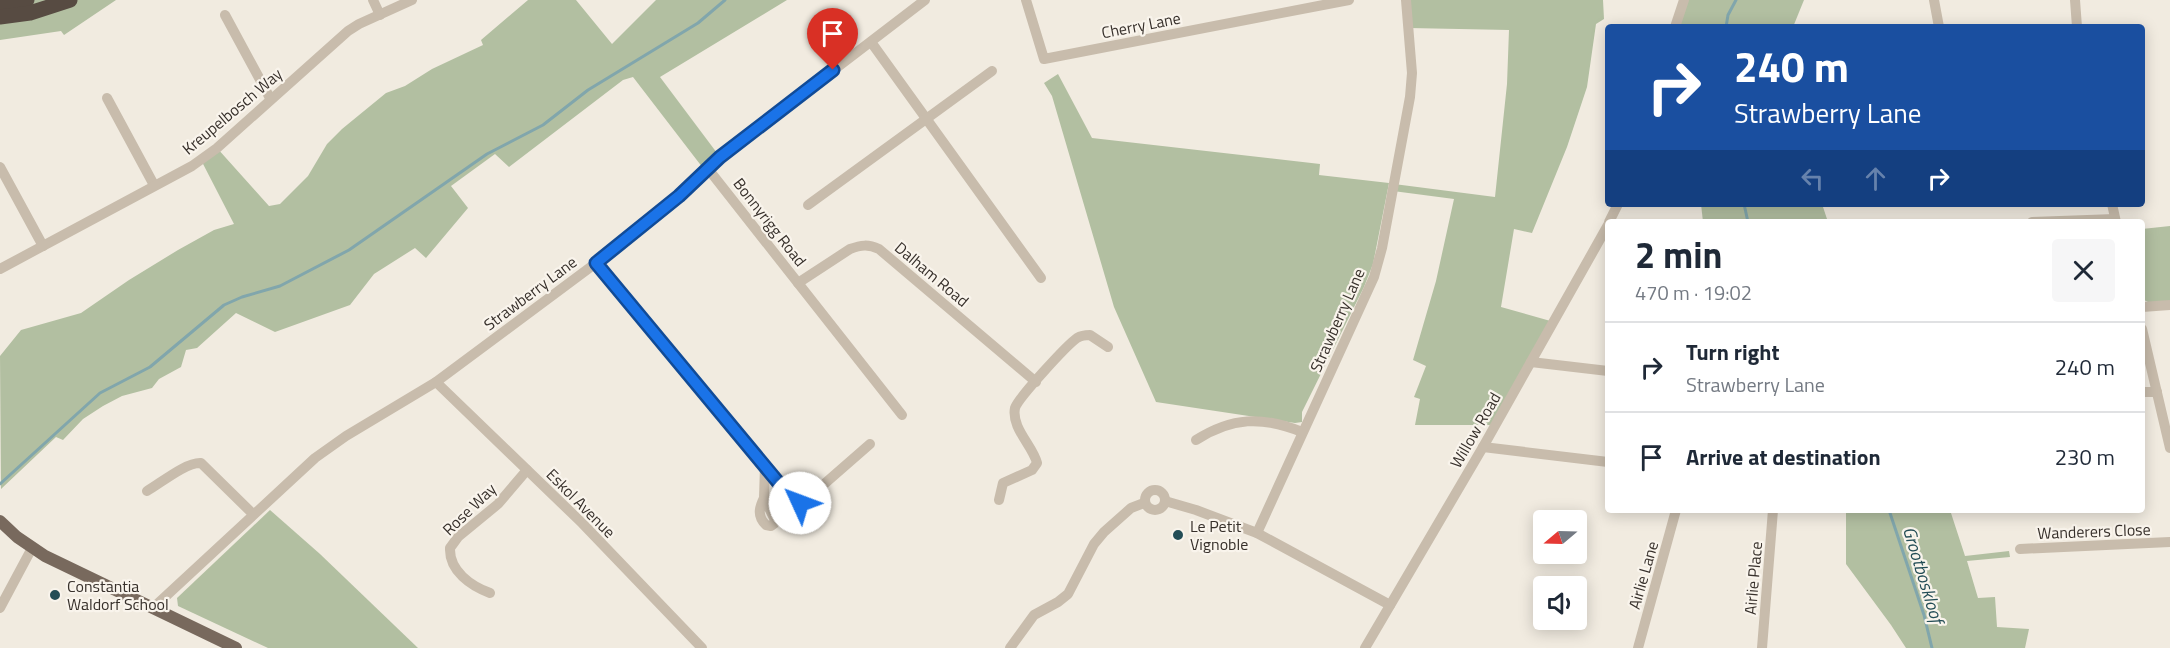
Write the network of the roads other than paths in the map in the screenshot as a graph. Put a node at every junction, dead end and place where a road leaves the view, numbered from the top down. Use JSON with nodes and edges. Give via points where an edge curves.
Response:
{"nodes":[{"id":1,"x":27,"y":0,"type":"edge"},
{"id":2,"x":70,"y":0,"type":"edge"},
{"id":3,"x":373,"y":0,"type":"edge"},
{"id":4,"x":412,"y":0,"type":"edge"},
{"id":5,"x":926,"y":0,"type":"edge"},
{"id":6,"x":1026,"y":0,"type":"edge"},
{"id":7,"x":1349,"y":0,"type":"edge"},
{"id":8,"x":1406,"y":0,"type":"edge"},
{"id":9,"x":1684,"y":0,"type":"edge"},
{"id":10,"x":1935,"y":0,"type":"edge"},
{"id":11,"x":2075,"y":0,"type":"edge"},
{"id":12,"x":0,"y":4,"type":"edge"},
{"id":13,"x":225,"y":15,"type":"dead end"},
{"id":14,"x":380,"y":15,"type":"junction"},
{"id":15,"x":0,"y":17,"type":"edge"},
{"id":16,"x":1676,"y":24,"type":"edge"},
{"id":17,"x":1939,"y":24,"type":"edge"},
{"id":18,"x":2077,"y":24,"type":"edge"},
{"id":19,"x":871,"y":42,"type":"junction"},
{"id":20,"x":992,"y":71,"type":"dead end"},
{"id":21,"x":107,"y":98,"type":"dead end"},
{"id":22,"x":270,"y":98,"type":"junction"},
{"id":23,"x":927,"y":120,"type":"junction"},
{"id":24,"x":0,"y":167,"type":"edge"},
{"id":25,"x":709,"y":170,"type":"junction"},
{"id":26,"x":154,"y":185,"type":"junction"},
{"id":27,"x":808,"y":205,"type":"dead end"},
{"id":28,"x":1605,"y":231,"type":"edge"},
{"id":29,"x":43,"y":246,"type":"junction"},
{"id":30,"x":596,"y":263,"type":"junction"},
{"id":31,"x":0,"y":269,"type":"edge"},
{"id":32,"x":1041,"y":278,"type":"dead end"},
{"id":33,"x":798,"y":283,"type":"junction"},
{"id":34,"x":2170,"y":305,"type":"edge"},
{"id":35,"x":2145,"y":307,"type":"edge"},
{"id":36,"x":2145,"y":342,"type":"edge"},
{"id":37,"x":1108,"y":347,"type":"dead end"},
{"id":38,"x":1531,"y":362,"type":"junction"},
{"id":39,"x":1605,"y":371,"type":"edge"},
{"id":40,"x":436,"y":382,"type":"junction"},
{"id":41,"x":1036,"y":382,"type":"junction"},
{"id":42,"x":2145,"y":392,"type":"edge"},
{"id":43,"x":2157,"y":392,"type":"junction"},
{"id":44,"x":902,"y":415,"type":"dead end"},
{"id":45,"x":1302,"y":432,"type":"junction"},
{"id":46,"x":1196,"y":440,"type":"dead end"},
{"id":47,"x":870,"y":444,"type":"dead end"},
{"id":48,"x":1483,"y":447,"type":"junction"},
{"id":49,"x":2170,"y":448,"type":"edge"},
{"id":50,"x":1605,"y":462,"type":"edge"},
{"id":51,"x":765,"y":466,"type":"junction"},
{"id":52,"x":527,"y":470,"type":"junction"},
{"id":53,"x":147,"y":491,"type":"dead end"},
{"id":54,"x":764,"y":498,"type":"dead end"},
{"id":55,"x":999,"y":500,"type":"dead end"},
{"id":56,"x":1165,"y":501,"type":"junction"},
{"id":57,"x":1142,"y":503,"type":"junction"},
{"id":58,"x":1675,"y":513,"type":"edge"},
{"id":59,"x":1773,"y":513,"type":"edge"},
{"id":60,"x":253,"y":514,"type":"junction"},
{"id":61,"x":0,"y":521,"type":"edge"},
{"id":62,"x":1257,"y":533,"type":"junction"},
{"id":63,"x":2170,"y":542,"type":"edge"},
{"id":64,"x":33,"y":548,"type":"junction"},
{"id":65,"x":2020,"y":549,"type":"dead end"},
{"id":66,"x":490,"y":593,"type":"dead end"},
{"id":67,"x":1390,"y":605,"type":"junction"},
{"id":68,"x":0,"y":608,"type":"edge"},
{"id":69,"x":153,"y":608,"type":"junction"},
{"id":70,"x":236,"y":648,"type":"edge"},
{"id":71,"x":702,"y":648,"type":"edge"},
{"id":72,"x":1010,"y":648,"type":"edge"},
{"id":73,"x":1365,"y":648,"type":"edge"},
{"id":74,"x":1638,"y":648,"type":"edge"},
{"id":75,"x":1762,"y":648,"type":"edge"}],
"edges":[{"from":1,"to":12,"type":"highway"},
{"from":2,"to":15,"type":"highway","via":[[30,13]]},
{"from":3,"to":14,"type":"street"},
{"from":4,"to":14,"type":"street","name":"Kreupelbosch Way"},
{"from":5,"to":19,"type":"street","name":"Strawberry Lane"},
{"from":6,"to":7,"type":"street","name":"Cherry Lane","via":[[1044,58]]},
{"from":8,"to":45,"type":"street","name":"Strawberry Lane","via":[[1410,97],[1382,248],[1367,294]]},
{"from":9,"to":16,"type":"street"},
{"from":10,"to":17,"type":"street"},
{"from":11,"to":18,"type":"street"},
{"from":13,"to":22,"type":"street"},
{"from":14,"to":22,"type":"street","name":"Kreupelbosch Way","via":[[343,35]]},
{"from":19,"to":23,"type":"street"},
{"from":19,"to":25,"type":"street","name":"Strawberry Lane","via":[[720,157]]},
{"from":20,"to":23,"type":"street"},
{"from":21,"to":26,"type":"street"},
{"from":22,"to":26,"type":"street","name":"Kreupelbosch Way","via":[[201,160]]},
{"from":23,"to":27,"type":"street"},
{"from":23,"to":32,"type":"street"},
{"from":24,"to":29,"type":"street"},
{"from":25,"to":30,"type":"street","name":"Strawberry Lane"},
{"from":25,"to":33,"type":"street","name":"Bonnyrigg Road"},
{"from":26,"to":29,"type":"street","name":"Kreupelbosch Way"},
{"from":28,"to":38,"type":"street","name":"Willow Road"},
{"from":29,"to":31,"type":"street","name":"Kreupelbosch Way"},
{"from":30,"to":40,"type":"street","name":"Strawberry Lane"},
{"from":30,"to":51,"type":"street"},
{"from":33,"to":41,"type":"street","name":"Dalham Road","via":[[850,249],[873,246]]},
{"from":33,"to":44,"type":"street","name":"Bonnyrigg Road"},
{"from":34,"to":35,"type":"street"},
{"from":36,"to":43,"type":"street"},
{"from":37,"to":41,"type":"street","via":[[1090,335],[1079,337]]},
{"from":38,"to":39,"type":"street"},
{"from":38,"to":48,"type":"street","name":"Willow Road"},
{"from":40,"to":52,"type":"street","name":"Eskol Avenue"},
{"from":40,"to":60,"type":"street","name":"Strawberry Lane","via":[[346,436]]},
{"from":41,"to":55,"type":"street","via":[[1015,408],[1022,435],[1037,463],[1032,470],[1003,483]]},
{"from":42,"to":43,"type":"street"},
{"from":43,"to":49,"type":"street"},
{"from":45,"to":46,"type":"street","via":[[1280,424],[1243,421]]},
{"from":45,"to":62,"type":"street","name":"Strawberry Lane"},
{"from":47,"to":51,"type":"street","via":[[800,503],[792,499]]},
{"from":48,"to":50,"type":"street"},
{"from":48,"to":67,"type":"street","name":"Willow Road"},
{"from":51,"to":54,"type":"street"},
{"from":52,"to":66,"type":"street","name":"Rose Way","via":[[498,504],[450,548],[451,560],[460,573],[475,587]]},
{"from":52,"to":71,"type":"street","name":"Eskol Avenue"},
{"from":53,"to":60,"type":"street","via":[[201,463]]},
{"from":56,"to":57,"type":"street","via":[[1154,511]]},
{"from":56,"to":57,"type":"street","via":[[1163,494],[1153,490]]},
{"from":56,"to":62,"type":"street"},
{"from":57,"to":72,"type":"street","via":[[1104,532],[1068,594],[1034,615]]},
{"from":58,"to":74,"type":"street","name":"Airlie Lane"},
{"from":59,"to":75,"type":"street","name":"Airlie Place"},
{"from":60,"to":69,"type":"street","name":"Strawberry Lane"},
{"from":61,"to":64,"type":"main road"},
{"from":62,"to":67,"type":"street"},
{"from":63,"to":65,"type":"street","name":"Wanderers Close"},
{"from":64,"to":68,"type":"street"},
{"from":64,"to":69,"type":"main road"},
{"from":67,"to":73,"type":"street","name":"Willow Road"},
{"from":69,"to":70,"type":"main road"}]}
